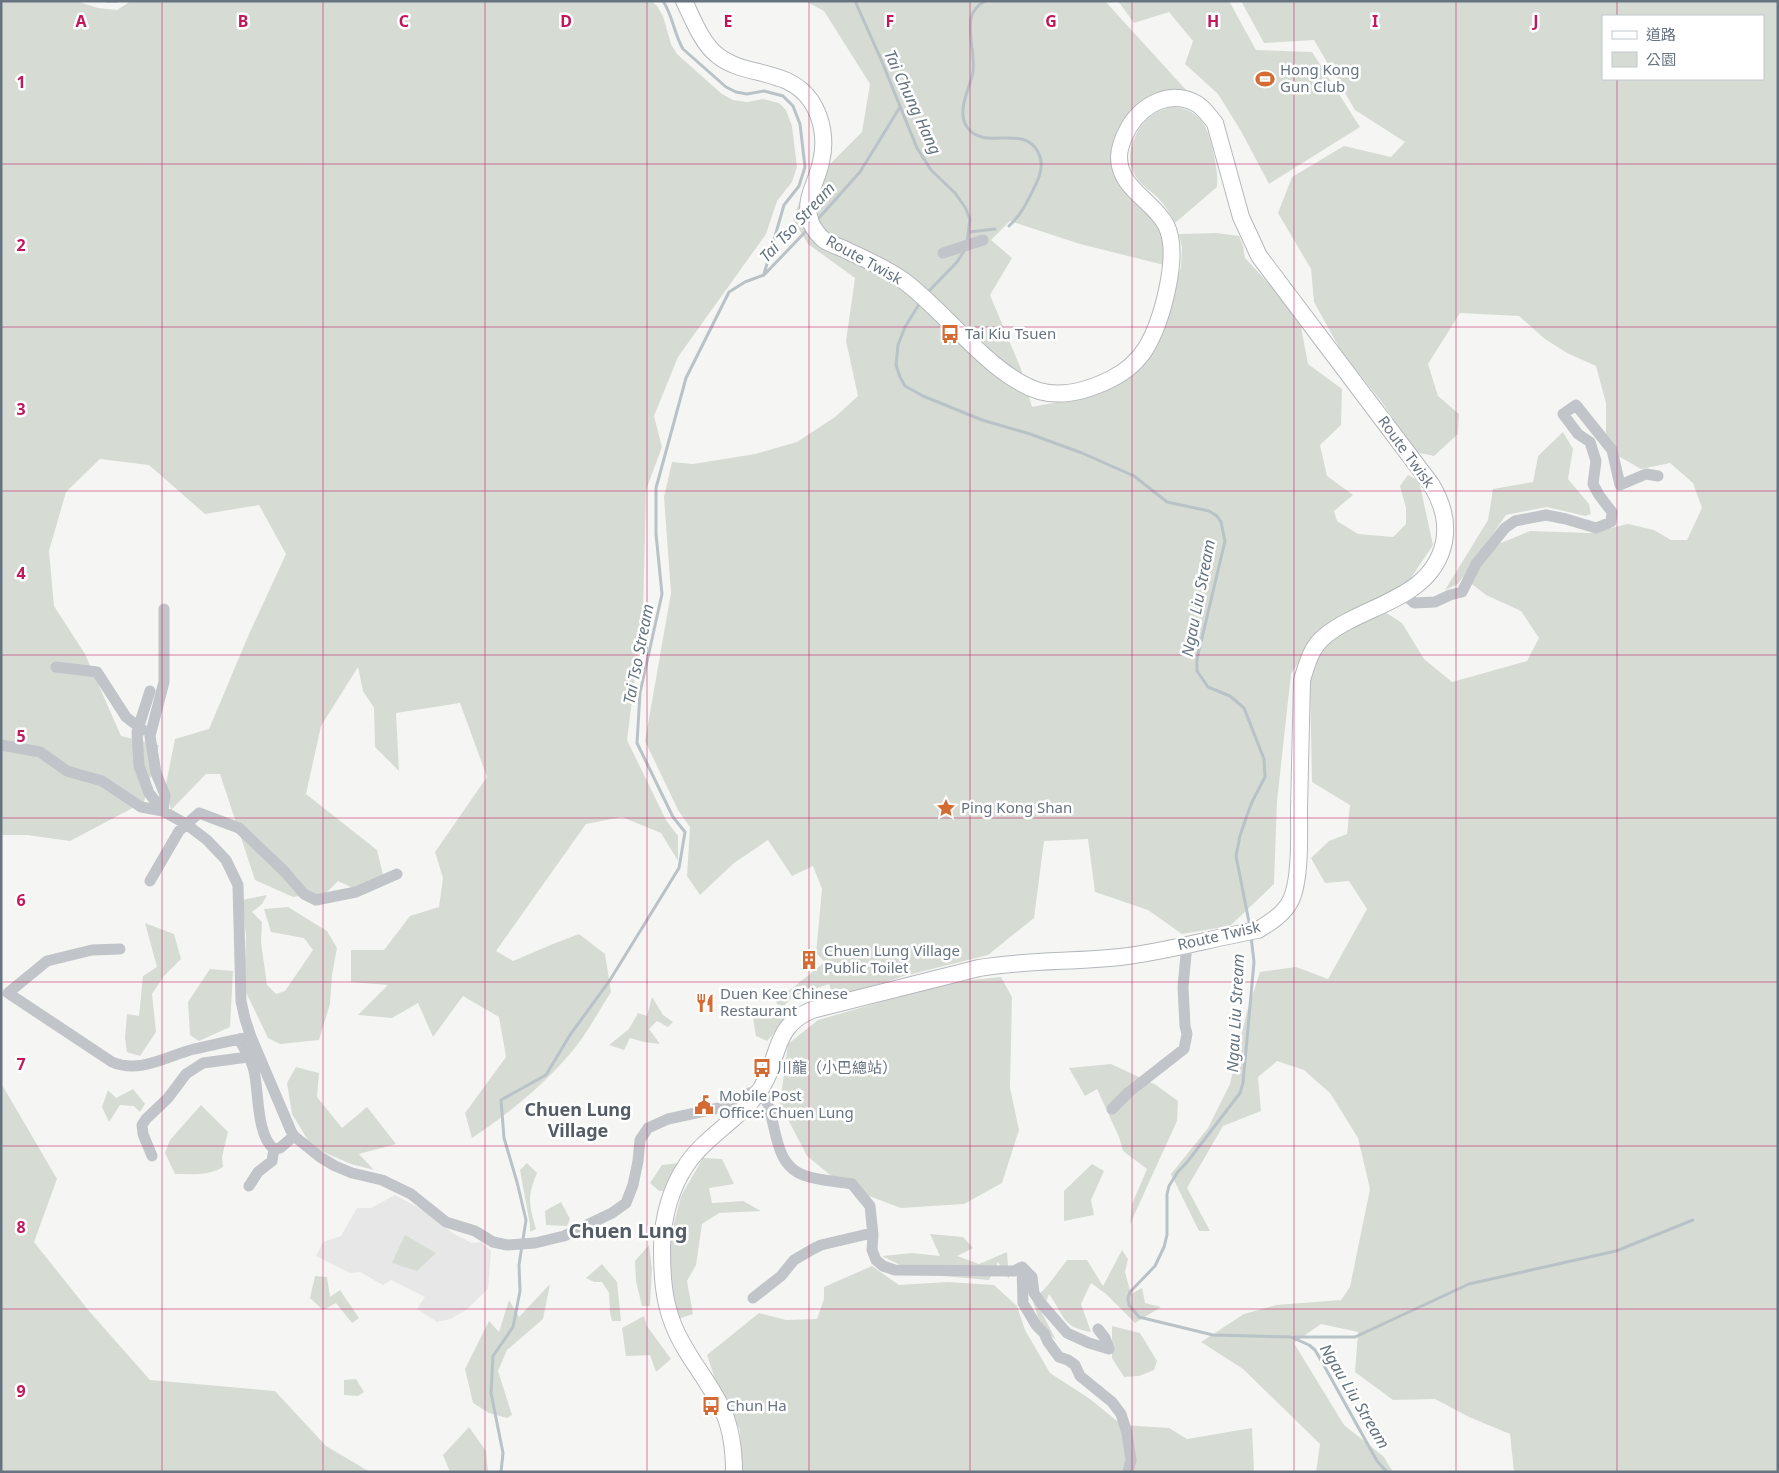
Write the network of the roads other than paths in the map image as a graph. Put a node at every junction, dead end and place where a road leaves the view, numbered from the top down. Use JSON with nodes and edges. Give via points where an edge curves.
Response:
{"nodes":[{"id":1,"x":684,"y":1,"type":"edge"},
{"id":2,"x":983,"y":240,"type":"dead end"},
{"id":3,"x":943,"y":253,"type":"dead end"},
{"id":4,"x":1658,"y":476,"type":"dead end"},
{"id":5,"x":1404,"y":594,"type":"junction"},
{"id":6,"x":164,"y":609,"type":"dead end"},
{"id":7,"x":56,"y":667,"type":"dead end"},
{"id":8,"x":150,"y":691,"type":"dead end"},
{"id":9,"x":139,"y":726,"type":"junction"},
{"id":10,"x":150,"y":736,"type":"junction"},
{"id":11,"x":1,"y":746,"type":"edge"},
{"id":12,"x":163,"y":811,"type":"junction"},
{"id":13,"x":186,"y":824,"type":"junction"},
{"id":14,"x":397,"y":874,"type":"dead end"},
{"id":15,"x":150,"y":881,"type":"dead end"},
{"id":16,"x":1187,"y":944,"type":"junction"},
{"id":17,"x":120,"y":949,"type":"dead end"},
{"id":18,"x":251,"y":1037,"type":"junction"},
{"id":19,"x":239,"y":1039,"type":"junction"},
{"id":20,"x":248,"y":1057,"type":"junction"},
{"id":21,"x":760,"y":1091,"type":"junction"},
{"id":22,"x":1112,"y":1109,"type":"dead end"},
{"id":23,"x":294,"y":1136,"type":"junction"},
{"id":24,"x":274,"y":1150,"type":"junction"},
{"id":25,"x":152,"y":1156,"type":"dead end"},
{"id":26,"x":249,"y":1186,"type":"dead end"},
{"id":27,"x":872,"y":1233,"type":"junction"},
{"id":28,"x":1022,"y":1267,"type":"junction"},
{"id":29,"x":753,"y":1298,"type":"dead end"},
{"id":30,"x":1098,"y":1329,"type":"dead end"},
{"id":31,"x":734,"y":1472,"type":"edge"},
{"id":32,"x":1128,"y":1472,"type":"edge"}],
"edges":[{"from":1,"to":5,"type":"main road","name":"Route Twisk","via":[[704,39],[717,55],[732,64],[781,78],[800,89],[811,101],[819,116],[824,144],[809,198],[808,214],[818,234],[901,279],[996,365],[1020,384],[1042,392],[1079,392],[1095,386],[1124,371],[1146,348],[1163,305],[1172,255],[1171,239],[1156,211],[1124,178],[1119,159],[1121,144],[1134,119],[1150,105],[1174,98],[1197,104],[1214,123],[1241,217],[1259,256],[1438,496],[1445,524],[1440,556],[1428,575]]},
{"from":2,"to":3,"type":"street"},
{"from":4,"to":5,"type":"street","via":[[1646,474],[1620,485],[1612,450],[1576,405],[1563,414],[1578,434],[1590,442],[1596,461],[1593,484],[1612,512],[1612,522],[1596,528],[1546,515],[1515,521],[1505,528],[1476,564],[1462,592],[1428,603],[1414,603]]},
{"from":5,"to":16,"type":"main road","name":"Route Twisk","via":[[1339,626],[1314,648],[1308,661],[1302,680],[1299,841],[1291,899],[1273,922],[1258,930]]},
{"from":6,"to":10,"type":"street","via":[[164,682]]},
{"from":7,"to":9,"type":"street","via":[[97,672],[126,717]]},
{"from":8,"to":9,"type":"street"},
{"from":9,"to":10,"type":"street"},
{"from":9,"to":12,"type":"street","via":[[140,766],[149,793]]},
{"from":10,"to":12,"type":"street","via":[[156,773],[165,795]]},
{"from":11,"to":12,"type":"street","via":[[40,752],[67,771],[102,781],[141,807]]},
{"from":12,"to":13,"type":"street"},
{"from":13,"to":14,"type":"street","via":[[199,813],[239,828],[304,894],[316,900],[356,892]]},
{"from":13,"to":15,"type":"street","via":[[179,830]]},
{"from":13,"to":18,"type":"street","via":[[226,860],[238,885],[241,1001]]},
{"from":16,"to":21,"type":"main road","name":"Route Twisk","via":[[1123,956],[979,968],[812,1010],[786,1027]]},
{"from":16,"to":22,"type":"street","via":[[1183,987],[1187,1034],[1184,1049]]},
{"from":17,"to":19,"type":"street","via":[[92,950],[47,961],[8,993],[119,1065],[142,1065]]},
{"from":18,"to":19,"type":"street"},
{"from":18,"to":23,"type":"street"},
{"from":19,"to":20,"type":"street"},
{"from":20,"to":24,"type":"street","via":[[254,1071],[260,1120]]},
{"from":20,"to":25,"type":"street","via":[[203,1063],[186,1074],[142,1125],[142,1134]]},
{"from":21,"to":23,"type":"street","via":[[745,1094],[728,1106],[668,1119],[648,1128],[640,1140],[633,1186],[626,1202],[612,1213],[564,1236],[535,1243],[507,1245],[493,1242],[475,1231],[446,1222],[412,1194],[382,1180],[336,1166]]},
{"from":21,"to":27,"type":"street","via":[[769,1107],[787,1166],[804,1176],[852,1184],[870,1206]]},
{"from":21,"to":31,"type":"main road","name":"Route Twisk","via":[[688,1163],[670,1197],[663,1235],[663,1286],[669,1314],[681,1341],[723,1412],[732,1441]]},
{"from":23,"to":24,"type":"street"},
{"from":24,"to":26,"type":"street","via":[[272,1161],[258,1172]]},
{"from":27,"to":28,"type":"street","via":[[876,1260],[895,1270],[1014,1271]]},
{"from":27,"to":29,"type":"street","via":[[813,1249],[794,1260]]},
{"from":28,"to":30,"type":"street","via":[[1032,1278],[1034,1293],[1040,1302],[1067,1333],[1109,1349]]},
{"from":28,"to":32,"type":"street","via":[[1023,1303],[1048,1342],[1059,1357],[1075,1365],[1080,1376],[1122,1414],[1131,1460]]}]}
